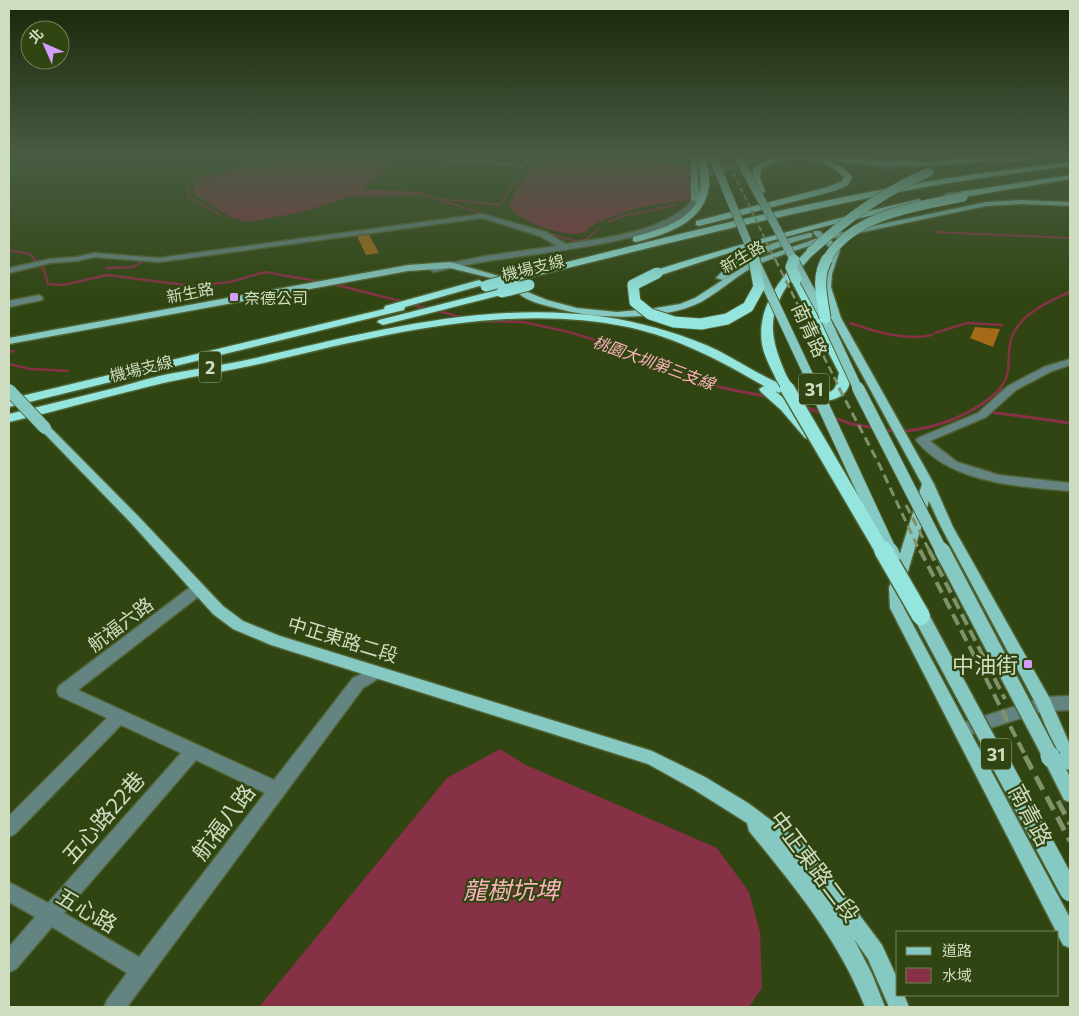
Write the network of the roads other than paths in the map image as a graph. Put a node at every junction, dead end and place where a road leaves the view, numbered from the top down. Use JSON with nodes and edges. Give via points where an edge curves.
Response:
{"nodes":[{"id":1,"x":691,"y":204,"type":"edge"},
{"id":2,"x":703,"y":204,"type":"edge"},
{"id":3,"x":732,"y":204,"type":"edge"},
{"id":4,"x":764,"y":204,"type":"edge"},
{"id":5,"x":771,"y":204,"type":"edge"},
{"id":6,"x":822,"y":204,"type":"edge"},
{"id":7,"x":868,"y":204,"type":"edge"},
{"id":8,"x":869,"y":204,"type":"edge"},
{"id":9,"x":911,"y":204,"type":"edge"},
{"id":10,"x":934,"y":204,"type":"edge"},
{"id":11,"x":984,"y":204,"type":"edge"},
{"id":12,"x":821,"y":236,"type":"junction"},
{"id":13,"x":627,"y":242,"type":"junction"},
{"id":14,"x":566,"y":248,"type":"junction"},
{"id":15,"x":754,"y":258,"type":"junction"},
{"id":16,"x":794,"y":260,"type":"junction"},
{"id":17,"x":450,"y":265,"type":"junction"},
{"id":18,"x":434,"y":270,"type":"junction"},
{"id":19,"x":9,"y":271,"type":"edge"},
{"id":20,"x":494,"y":276,"type":"dead end"},
{"id":21,"x":511,"y":277,"type":"junction"},
{"id":22,"x":355,"y":279,"type":"junction"},
{"id":23,"x":484,"y":282,"type":"junction"},
{"id":24,"x":315,"y":287,"type":"junction"},
{"id":25,"x":528,"y":290,"type":"junction"},
{"id":26,"x":39,"y":298,"type":"dead end"},
{"id":27,"x":9,"y":304,"type":"edge"},
{"id":28,"x":826,"y":318,"type":"junction"},
{"id":29,"x":596,"y":319,"type":"junction"},
{"id":30,"x":9,"y":341,"type":"edge"},
{"id":31,"x":9,"y":346,"type":"edge"},
{"id":32,"x":1070,"y":362,"type":"edge"},
{"id":33,"x":169,"y":378,"type":"junction"},
{"id":34,"x":778,"y":383,"type":"junction"},
{"id":35,"x":9,"y":390,"type":"edge"},
{"id":36,"x":9,"y":403,"type":"edge"},
{"id":37,"x":9,"y":418,"type":"edge"},
{"id":38,"x":829,"y":458,"type":"junction"},
{"id":39,"x":1070,"y":487,"type":"edge"},
{"id":40,"x":930,"y":503,"type":"junction"},
{"id":41,"x":198,"y":589,"type":"junction"},
{"id":42,"x":921,"y":616,"type":"junction"},
{"id":43,"x":376,"y":673,"type":"junction"},
{"id":44,"x":1070,"y":702,"type":"edge"},
{"id":45,"x":1044,"y":704,"type":"junction"},
{"id":46,"x":1022,"y":710,"type":"junction"},
{"id":47,"x":119,"y":716,"type":"junction"},
{"id":48,"x":962,"y":730,"type":"junction"},
{"id":49,"x":1054,"y":730,"type":"junction"},
{"id":50,"x":193,"y":751,"type":"junction"},
{"id":51,"x":1070,"y":763,"type":"edge"},
{"id":52,"x":277,"y":790,"type":"junction"},
{"id":53,"x":1070,"y":794,"type":"edge"},
{"id":54,"x":742,"y":810,"type":"junction"},
{"id":55,"x":9,"y":828,"type":"edge"},
{"id":56,"x":9,"y":891,"type":"edge"},
{"id":57,"x":1070,"y":892,"type":"edge"},
{"id":58,"x":49,"y":915,"type":"junction"},
{"id":59,"x":1070,"y":938,"type":"edge"},
{"id":60,"x":9,"y":962,"type":"edge"},
{"id":61,"x":142,"y":970,"type":"junction"},
{"id":62,"x":114,"y":1007,"type":"edge"},
{"id":63,"x":875,"y":1007,"type":"edge"},
{"id":64,"x":899,"y":1007,"type":"edge"}],
"edges":[{"from":1,"to":14,"type":"street","via":[[687,211],[667,223]]},
{"from":2,"to":13,"type":"highway","via":[[691,215],[661,230]]},
{"from":3,"to":15,"type":"main road","name":"南青路","number":"31","bridge":true},
{"from":4,"to":16,"type":"main road","name":"南青路","number":"31","bridge":true},
{"from":5,"to":13,"type":"highway"},
{"from":6,"to":21,"type":"highway","name":"機場支線","number":"2"},
{"from":7,"to":25,"type":"highway","name":"機場支線","number":"2"},
{"from":8,"to":34,"type":"highway","bridge":true,"via":[[845,221],[795,268],[768,313],[768,344]]},
{"from":9,"to":15,"type":"highway","bridge":true,"via":[[837,220],[738,247],[657,273],[633,285],[631,292],[644,311],[658,318],[678,323],[715,322],[742,312],[757,297],[760,284]]},
{"from":10,"to":28,"type":"highway","bridge":true,"via":[[880,218],[853,230],[836,244],[824,263],[820,287]]},
{"from":11,"to":12,"type":"main road","name":"新生路"},
{"from":12,"to":25,"type":"main road","name":"新生路","via":[[755,263],[698,300],[650,312],[617,315],[577,311],[544,302]]},
{"from":12,"to":40,"type":"main road","name":"南青路","via":[[836,250],[827,286],[836,318],[928,484]]},
{"from":13,"to":21,"type":"highway"},
{"from":14,"to":17,"type":"street"},
{"from":14,"to":19,"type":"street","via":[[543,234],[482,216],[159,260],[94,255]]},
{"from":15,"to":42,"type":"main road","name":"南青路","number":"31","bridge":true},
{"from":16,"to":28,"type":"main road","name":"南青路","number":"31","bridge":true},
{"from":16,"to":34,"type":"highway","bridge":true,"via":[[790,267],[845,373],[841,391],[832,396],[804,396]]},
{"from":17,"to":18,"type":"street"},
{"from":17,"to":20,"type":"main road","name":"新生路"},
{"from":17,"to":22,"type":"main road","name":"新生路","via":[[408,268]]},
{"from":18,"to":22,"type":"main road","name":"新生路"},
{"from":18,"to":23,"type":"main road","name":"新生路","via":[[465,273]]},
{"from":21,"to":23,"type":"highway","name":"機場支線","number":"2","bridge":true},
{"from":22,"to":24,"type":"main road","name":"新生路"},
{"from":23,"to":36,"type":"highway","name":"機場支線","number":"2","via":[[392,309]]},
{"from":24,"to":30,"type":"main road","name":"新生路"},
{"from":24,"to":31,"type":"main road","name":"新生路"},
{"from":25,"to":33,"type":"highway","name":"機場支線","number":"2","bridge":true,"via":[[501,292]]},
{"from":26,"to":27,"type":"street"},
{"from":28,"to":53,"type":"main road","name":"南青路","number":"31","bridge":true,"via":[[870,414]]},
{"from":29,"to":33,"type":"highway","via":[[530,315],[435,323],[373,333],[268,359]]},
{"from":29,"to":34,"type":"highway","via":[[634,325],[685,340]]},
{"from":29,"to":38,"type":"highway","bridge":true,"via":[[678,343],[735,369],[786,407]]},
{"from":32,"to":39,"type":"street","via":[[1048,369],[1012,388],[982,415],[922,440],[953,465],[998,479]]},
{"from":33,"to":37,"type":"highway","name":"機場支線","number":"2"},
{"from":34,"to":38,"type":"highway","bridge":true},
{"from":35,"to":41,"type":"main road","name":"中正東路二段","bridge":true},
{"from":38,"to":42,"type":"highway","bridge":true},
{"from":40,"to":45,"type":"main road","via":[[947,527]]},
{"from":40,"to":48,"type":"main road","name":"南青路","via":[[896,588],[897,608]]},
{"from":41,"to":43,"type":"main road","name":"中正東路二段","via":[[227,618],[246,629]]},
{"from":41,"to":47,"type":"street","name":"航福六路","via":[[65,691]]},
{"from":42,"to":57,"type":"main road","name":"南青路","number":"31","bridge":true},
{"from":43,"to":52,"type":"street","name":"航福八路","via":[[358,683]]},
{"from":43,"to":54,"type":"main road","name":"中正東路二段","via":[[652,758]]},
{"from":44,"to":45,"type":"street"},
{"from":45,"to":46,"type":"street"},
{"from":45,"to":49,"type":"main road"},
{"from":46,"to":48,"type":"street"},
{"from":46,"to":49,"type":"main road"},
{"from":47,"to":50,"type":"street"},
{"from":47,"to":55,"type":"street"},
{"from":48,"to":59,"type":"main road","name":"南青路"},
{"from":49,"to":51,"type":"main road"},
{"from":50,"to":52,"type":"street"},
{"from":50,"to":58,"type":"street","name":"五心路22巷"},
{"from":52,"to":61,"type":"street","name":"航福八路"},
{"from":54,"to":63,"type":"main road","name":"中正東路二段","via":[[832,921]]},
{"from":54,"to":64,"type":"main road","name":"中正東路二段","via":[[804,854],[875,952]]},
{"from":56,"to":58,"type":"street","name":"五心路"},
{"from":58,"to":60,"type":"street","name":"五心路22巷"},
{"from":58,"to":61,"type":"street","name":"五心路"},
{"from":61,"to":62,"type":"street","name":"航福八路"}]}
